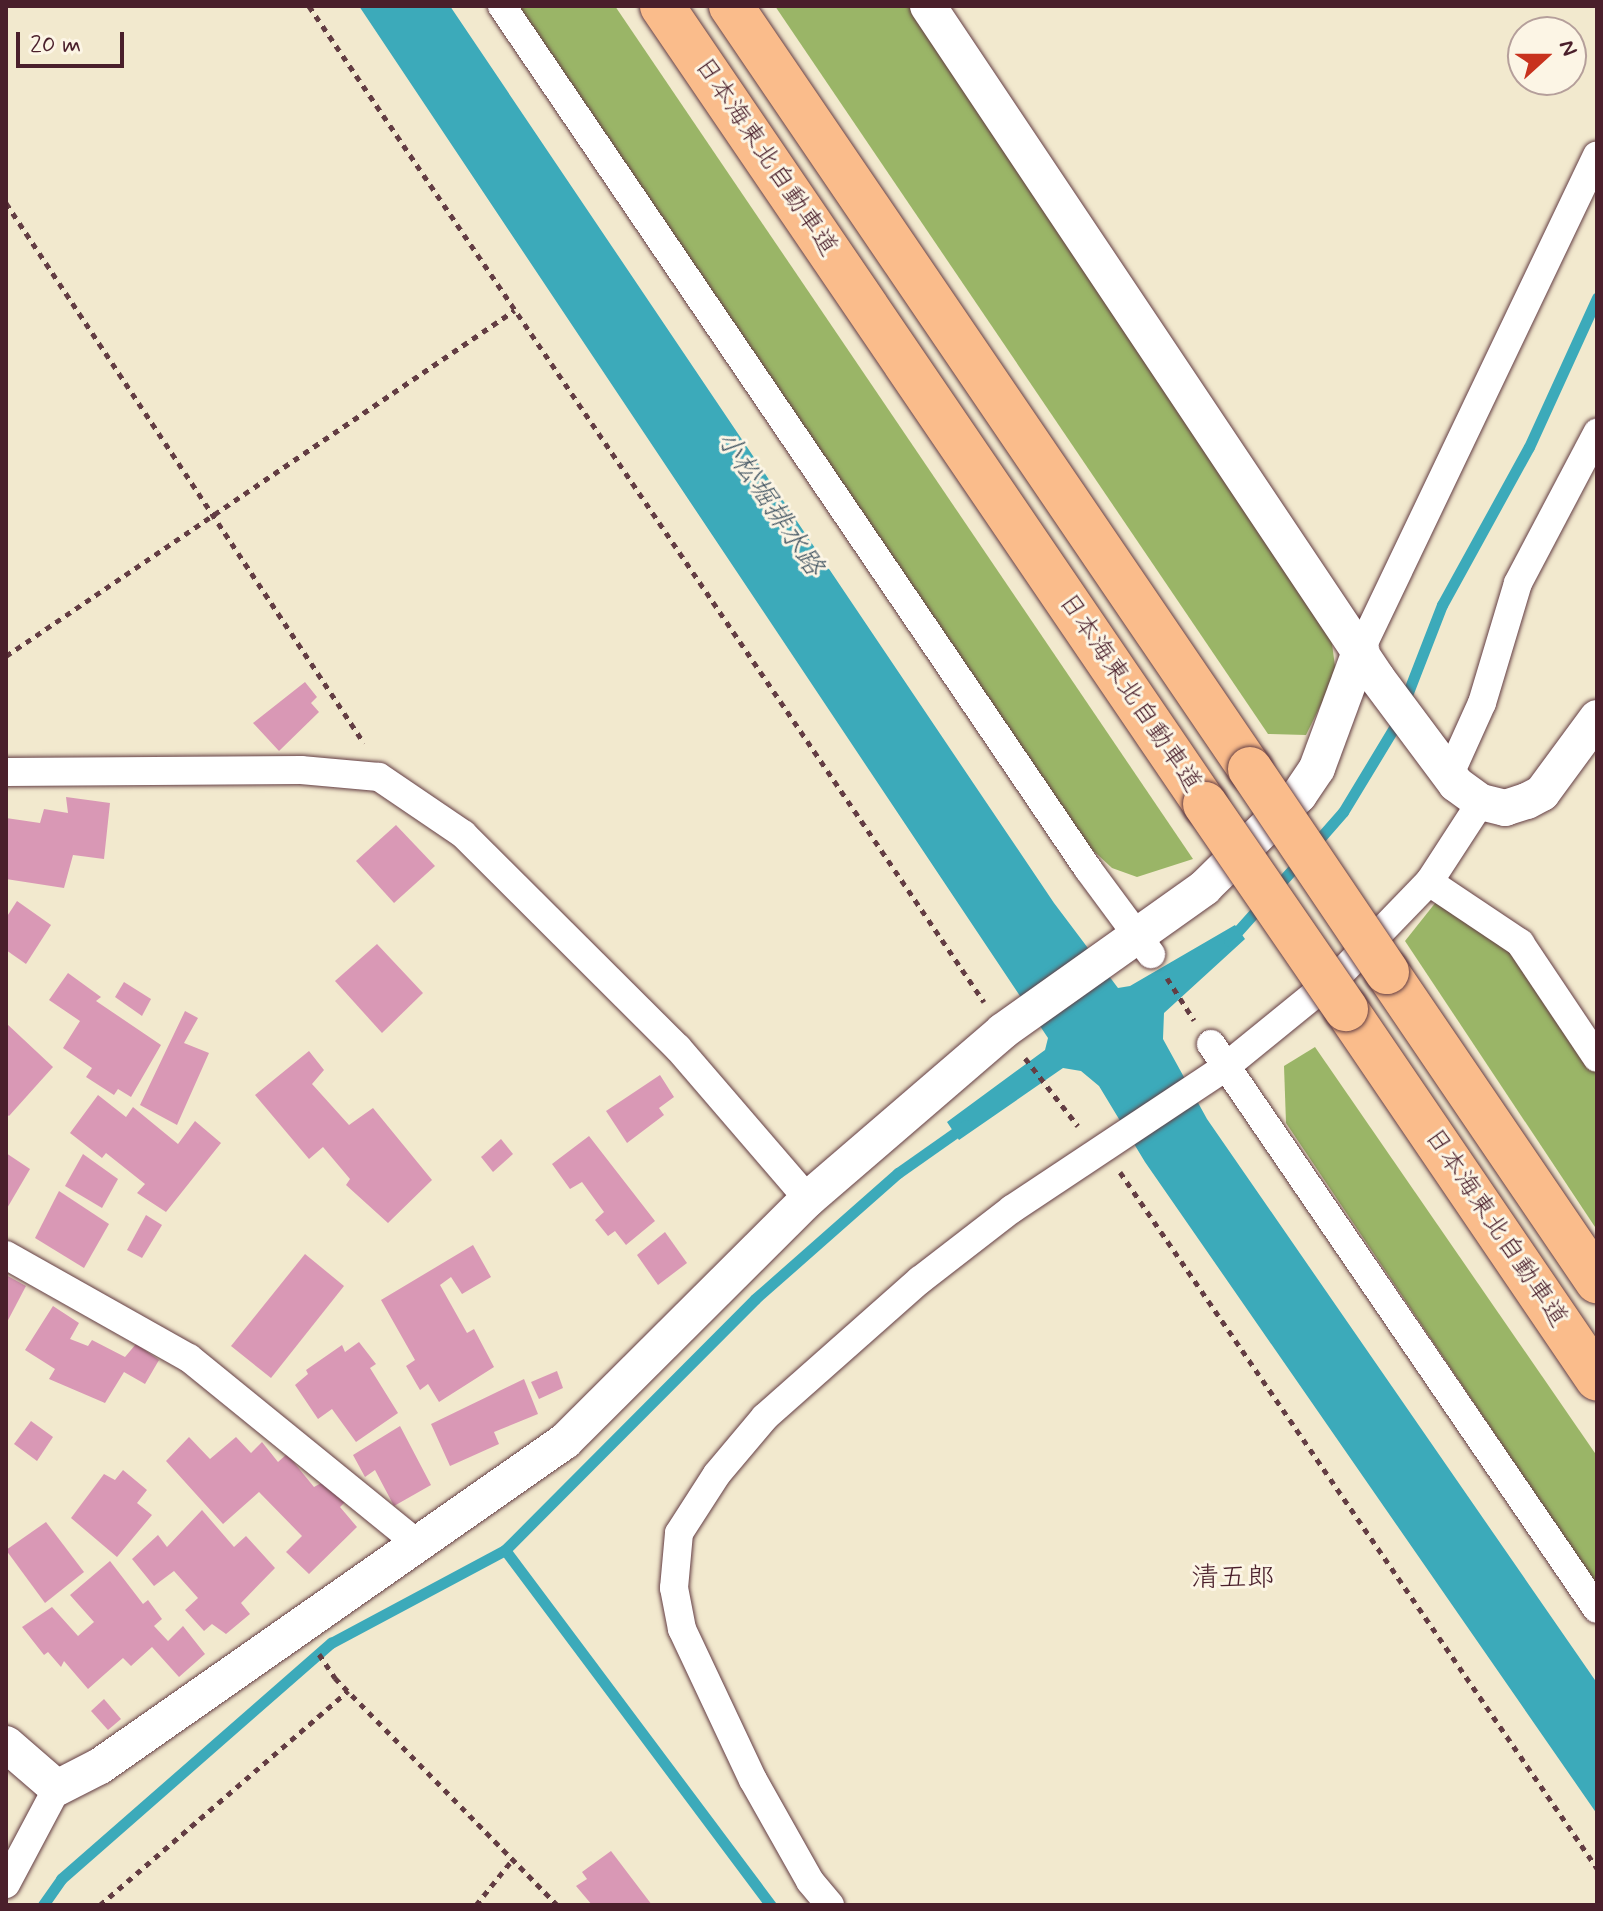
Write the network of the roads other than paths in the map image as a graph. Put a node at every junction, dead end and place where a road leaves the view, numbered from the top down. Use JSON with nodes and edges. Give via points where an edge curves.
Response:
{"nodes":[{"id":1,"x":502,"y":6,"type":"edge"},
{"id":2,"x":662,"y":6,"type":"edge"},
{"id":3,"x":731,"y":6,"type":"edge"},
{"id":4,"x":928,"y":6,"type":"edge"},
{"id":5,"x":1597,"y":155,"type":"edge"},
{"id":6,"x":1597,"y":433,"type":"edge"},
{"id":7,"x":1369,"y":663,"type":"junction"},
{"id":8,"x":1597,"y":718,"type":"edge"},
{"id":9,"x":1442,"y":768,"type":"junction"},
{"id":10,"x":6,"y":772,"type":"edge"},
{"id":11,"x":1481,"y":802,"type":"junction"},
{"id":12,"x":1429,"y":882,"type":"junction"},
{"id":13,"x":1135,"y":948,"type":"junction"},
{"id":14,"x":1597,"y":1058,"type":"edge"},
{"id":15,"x":1213,"y":1064,"type":"junction"},
{"id":16,"x":808,"y":1199,"type":"junction"},
{"id":17,"x":6,"y":1255,"type":"edge"},
{"id":18,"x":1597,"y":1281,"type":"edge"},
{"id":19,"x":1597,"y":1379,"type":"edge"},
{"id":20,"x":417,"y":1543,"type":"junction"},
{"id":21,"x":1597,"y":1609,"type":"edge"},
{"id":22,"x":6,"y":1744,"type":"edge"},
{"id":23,"x":57,"y":1788,"type":"junction"},
{"id":24,"x":6,"y":1884,"type":"edge"},
{"id":25,"x":830,"y":1905,"type":"edge"}],
"edges":[{"from":1,"to":13,"type":"street"},
{"from":2,"to":19,"type":"highway","name":"日本海東北自動車道","bridge":true},
{"from":3,"to":18,"type":"highway","name":"日本海東北自動車道","bridge":true},
{"from":4,"to":7,"type":"street"},
{"from":5,"to":7,"type":"street"},
{"from":6,"to":9,"type":"street","via":[[1518,583],[1482,703]]},
{"from":7,"to":9,"type":"street"},
{"from":7,"to":13,"type":"street","via":[[1299,795]]},
{"from":8,"to":11,"type":"street","via":[[1542,793],[1505,808]]},
{"from":9,"to":11,"type":"street"},
{"from":10,"to":16,"type":"street","via":[[301,770],[379,777],[475,845],[678,1048]]},
{"from":11,"to":12,"type":"street"},
{"from":12,"to":14,"type":"street","via":[[1520,943]]},
{"from":12,"to":15,"type":"street","via":[[1341,973]]},
{"from":13,"to":16,"type":"street","via":[[1016,1034]]},
{"from":15,"to":21,"type":"street"},
{"from":15,"to":25,"type":"street","via":[[1001,1217],[842,1346],[765,1417],[717,1474],[679,1533],[674,1588],[682,1629],[753,1780],[810,1881]]},
{"from":16,"to":20,"type":"street","via":[[565,1441]]},
{"from":17,"to":20,"type":"street","via":[[189,1358]]},
{"from":20,"to":23,"type":"street","via":[[100,1766]]},
{"from":22,"to":23,"type":"street"},
{"from":23,"to":24,"type":"street"}]}
